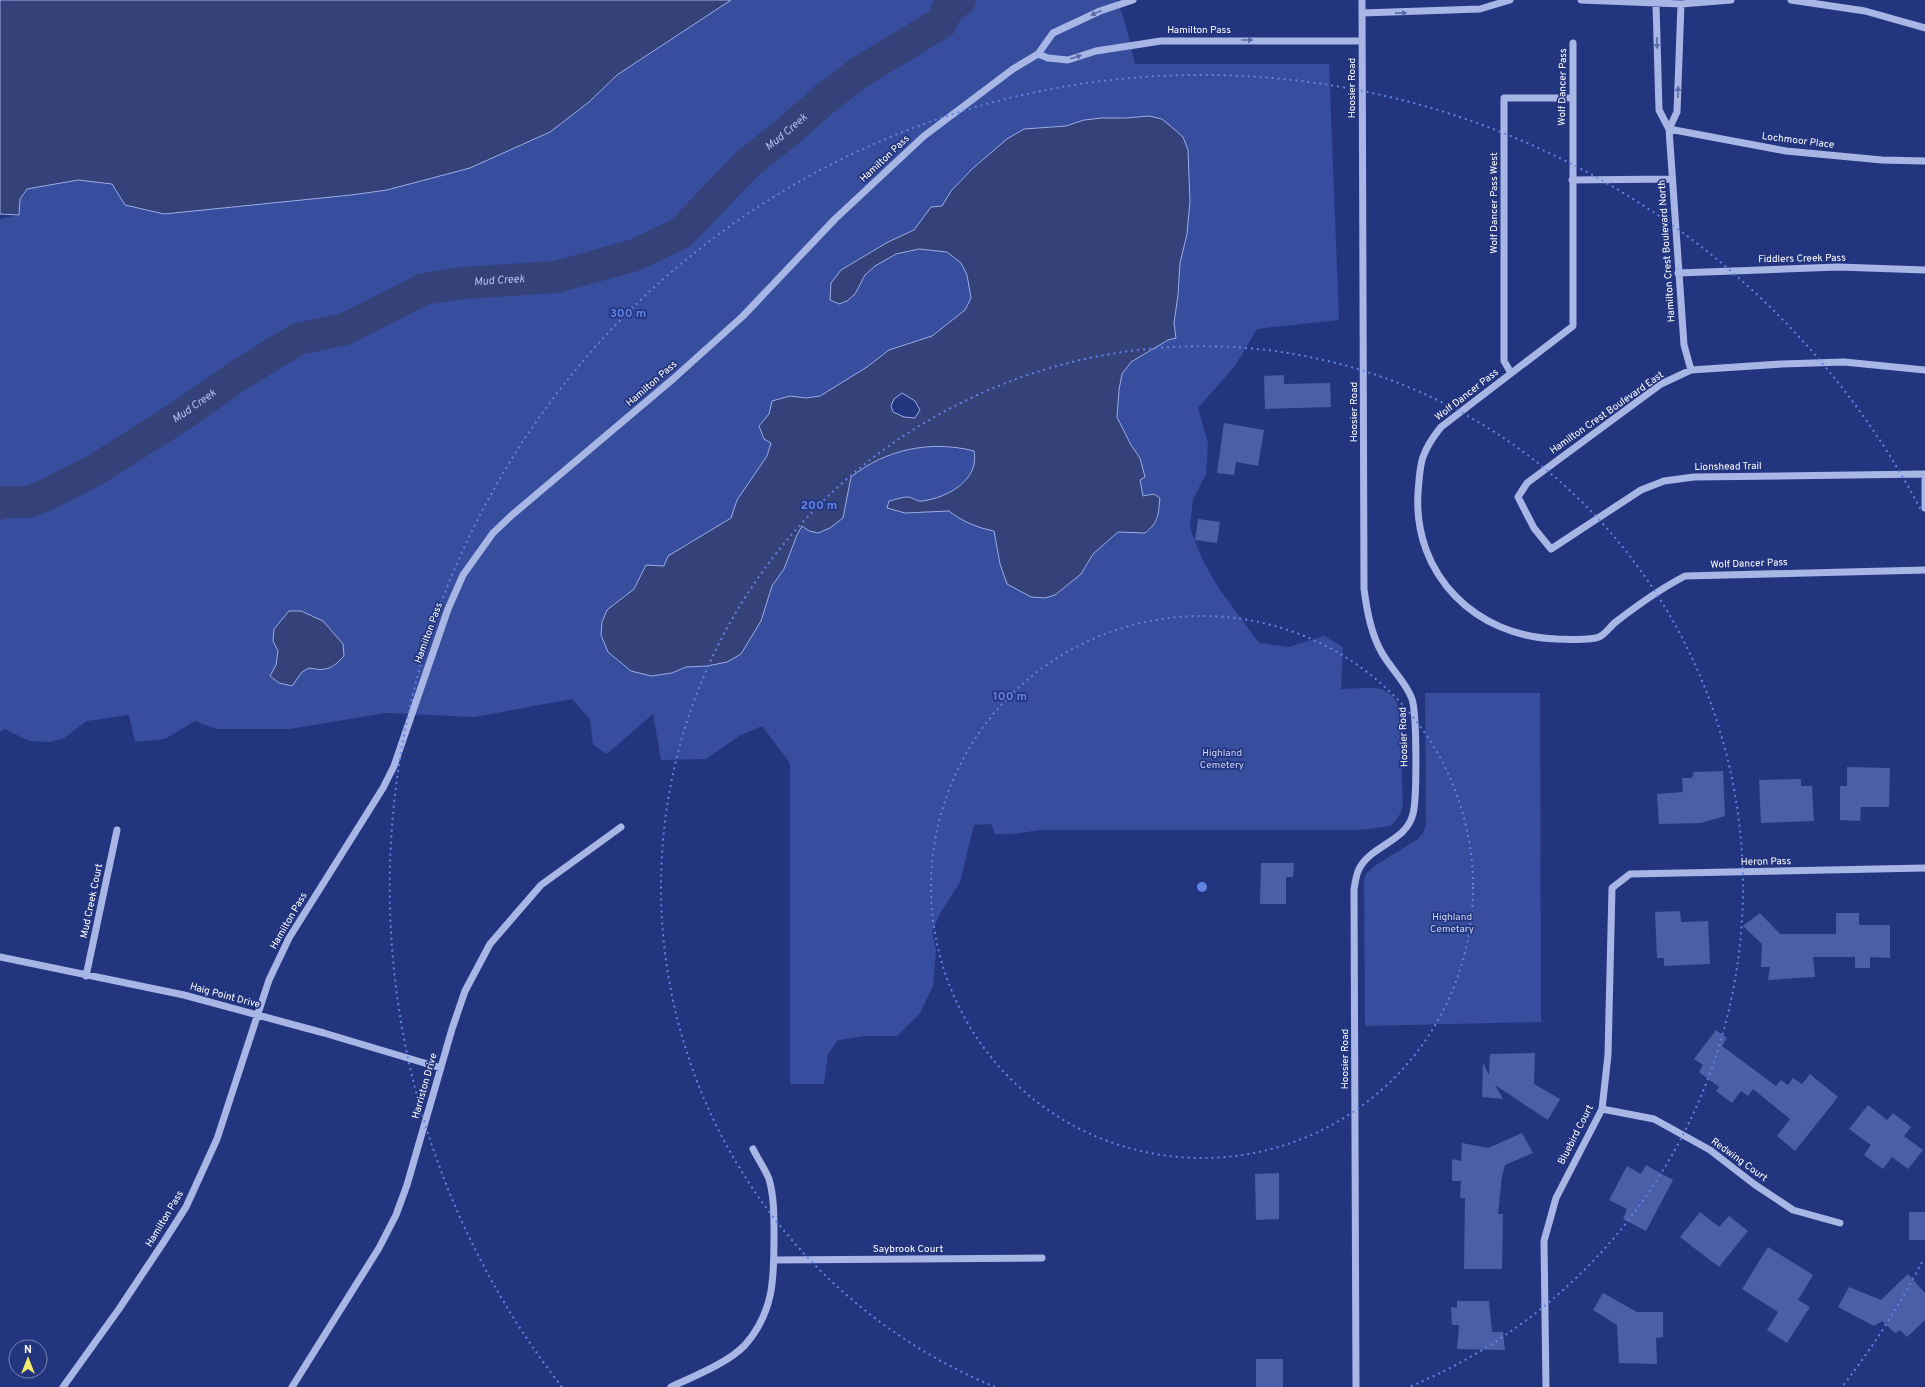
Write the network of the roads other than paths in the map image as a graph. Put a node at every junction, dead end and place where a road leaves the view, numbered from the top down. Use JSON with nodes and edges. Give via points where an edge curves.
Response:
{"nodes":[{"id":1,"x":1133,"y":0,"type":"edge"},
{"id":2,"x":1362,"y":0,"type":"edge"},
{"id":3,"x":1510,"y":0,"type":"edge"},
{"id":4,"x":1581,"y":0,"type":"edge"},
{"id":5,"x":1731,"y":0,"type":"edge"},
{"id":6,"x":1792,"y":0,"type":"edge"},
{"id":7,"x":1656,"y":4,"type":"junction"},
{"id":8,"x":1681,"y":4,"type":"junction"},
{"id":9,"x":1362,"y":13,"type":"junction"},
{"id":10,"x":1925,"y":28,"type":"edge"},
{"id":11,"x":1362,"y":41,"type":"junction"},
{"id":12,"x":1574,"y":43,"type":"dead end"},
{"id":13,"x":1038,"y":54,"type":"junction"},
{"id":14,"x":1572,"y":98,"type":"junction"},
{"id":15,"x":1669,"y":129,"type":"junction"},
{"id":16,"x":1925,"y":161,"type":"edge"},
{"id":17,"x":1672,"y":179,"type":"junction"},
{"id":18,"x":1572,"y":180,"type":"junction"},
{"id":19,"x":1925,"y":270,"type":"edge"},
{"id":20,"x":1678,"y":273,"type":"junction"},
{"id":21,"x":1691,"y":370,"type":"junction"},
{"id":22,"x":1925,"y":370,"type":"edge"},
{"id":23,"x":1511,"y":373,"type":"junction"},
{"id":24,"x":1925,"y":474,"type":"edge"},
{"id":25,"x":1925,"y":480,"type":"edge"},
{"id":26,"x":1925,"y":508,"type":"edge"},
{"id":27,"x":1551,"y":549,"type":"joint"},
{"id":28,"x":1925,"y":570,"type":"edge"},
{"id":29,"x":621,"y":826,"type":"dead end"},
{"id":30,"x":117,"y":830,"type":"dead end"},
{"id":31,"x":1925,"y":868,"type":"edge"},
{"id":32,"x":1612,"y":888,"type":"joint"},
{"id":33,"x":0,"y":957,"type":"edge"},
{"id":34,"x":86,"y":976,"type":"junction"},
{"id":35,"x":257,"y":1014,"type":"junction"},
{"id":36,"x":441,"y":1068,"type":"junction"},
{"id":37,"x":1602,"y":1109,"type":"junction"},
{"id":38,"x":753,"y":1149,"type":"dead end"},
{"id":39,"x":1840,"y":1223,"type":"dead end"},
{"id":40,"x":1042,"y":1258,"type":"dead end"},
{"id":41,"x":774,"y":1260,"type":"junction"},
{"id":42,"x":63,"y":1387,"type":"edge"},
{"id":43,"x":292,"y":1387,"type":"edge"},
{"id":44,"x":671,"y":1387,"type":"edge"},
{"id":45,"x":1356,"y":1387,"type":"edge"},
{"id":46,"x":1546,"y":1387,"type":"edge"}],
"edges":[{"from":1,"to":13,"type":"street","name":"Hamilton Pass","one_way":true,"via":[[1100,11],[1053,33]]},
{"from":2,"to":9,"type":"street","name":"Hoosier Road"},
{"from":9,"to":3,"type":"street","one_way":true,"via":[[1480,9]]},
{"from":4,"to":7,"type":"street"},
{"from":5,"to":8,"type":"street"},
{"from":6,"to":10,"type":"street","via":[[1865,11]]},
{"from":7,"to":8,"type":"street"},
{"from":7,"to":15,"type":"street","name":"Hamilton Crest Boulevard North","one_way":true,"via":[[1659,110]]},
{"from":15,"to":8,"type":"street","name":"Hamilton Crest Boulevard North","one_way":true,"via":[[1677,112]]},
{"from":9,"to":11,"type":"street","name":"Hoosier Road"},
{"from":13,"to":11,"type":"street","name":"Hamilton Pass","one_way":true,"via":[[1068,60],[1096,51],[1162,41]]},
{"from":11,"to":45,"type":"street","name":"Hoosier Road","via":[[1364,589],[1374,636],[1412,700],[1416,803],[1408,826],[1399,836],[1370,855],[1359,869],[1354,890]]},
{"from":12,"to":14,"type":"street","name":"Wolf Dancer Pass"},
{"from":13,"to":35,"type":"street","name":"Hamilton Pass","via":[[1013,68],[924,136],[835,219],[743,316],[493,533],[463,575],[448,609],[389,777],[289,938],[269,980]]},
{"from":14,"to":18,"type":"street","name":"Wolf Dancer Pass"},
{"from":14,"to":23,"type":"street","name":"Wolf Dancer Pass West","via":[[1504,98],[1504,361]]},
{"from":15,"to":16,"type":"street","name":"Lochmoor Place","via":[[1786,151],[1882,160]]},
{"from":15,"to":17,"type":"street","name":"Hamilton Crest Boulevard North"},
{"from":17,"to":18,"type":"street"},
{"from":17,"to":20,"type":"street","name":"Hamilton Crest Boulevard North"},
{"from":18,"to":23,"type":"street","name":"Wolf Dancer Pass","via":[[1573,326]]},
{"from":19,"to":20,"type":"street","name":"Fiddlers Creek Pass","via":[[1838,267]]},
{"from":20,"to":21,"type":"street","name":"Hamilton Crest Boulevard North","via":[[1684,345]]},
{"from":21,"to":22,"type":"street","name":"Hamilton Crest Boulevard East","via":[[1844,362]]},
{"from":21,"to":27,"type":"street","name":"Hamilton Crest Boulevard East","via":[[1661,384],[1527,483],[1518,497],[1534,528]]},
{"from":23,"to":28,"type":"street","name":"Wolf Dancer Pass","via":[[1441,427],[1428,443],[1419,466],[1417,500],[1419,530],[1426,552],[1438,574],[1453,596],[1473,613],[1504,630],[1546,639],[1599,637],[1614,622],[1660,589],[1685,576]]},
{"from":24,"to":27,"type":"street","name":"Lionshead Trail","via":[[1694,477],[1664,481],[1623,500]]},
{"from":25,"to":26,"type":"street"},
{"from":29,"to":36,"type":"street","name":"Harriston Drive","via":[[541,885],[490,944],[465,991]]},
{"from":30,"to":34,"type":"street","name":"Mud Creek Court"},
{"from":31,"to":32,"type":"street","name":"Heron Pass","via":[[1630,874]]},
{"from":32,"to":37,"type":"street","name":"Bluebird Court","via":[[1608,1055]]},
{"from":33,"to":34,"type":"street","name":"Haig Point Drive"},
{"from":34,"to":35,"type":"street","name":"Haig Point Drive","via":[[184,995]]},
{"from":35,"to":36,"type":"street","name":"Haig Point Drive"},
{"from":35,"to":42,"type":"street","name":"Hamilton Pass","via":[[217,1139],[186,1207]]},
{"from":36,"to":43,"type":"street","name":"Harriston Drive","via":[[396,1215],[379,1248]]},
{"from":37,"to":39,"type":"street","name":"Redwing Court","via":[[1654,1119],[1710,1150],[1793,1210]]},
{"from":37,"to":46,"type":"street","name":"Bluebird Court","via":[[1556,1198],[1544,1241]]},
{"from":38,"to":41,"type":"street","via":[[771,1188]]},
{"from":40,"to":41,"type":"street","name":"Saybrook Court"},
{"from":41,"to":44,"type":"street","via":[[770,1297],[765,1314],[744,1346],[703,1372]]}]}
